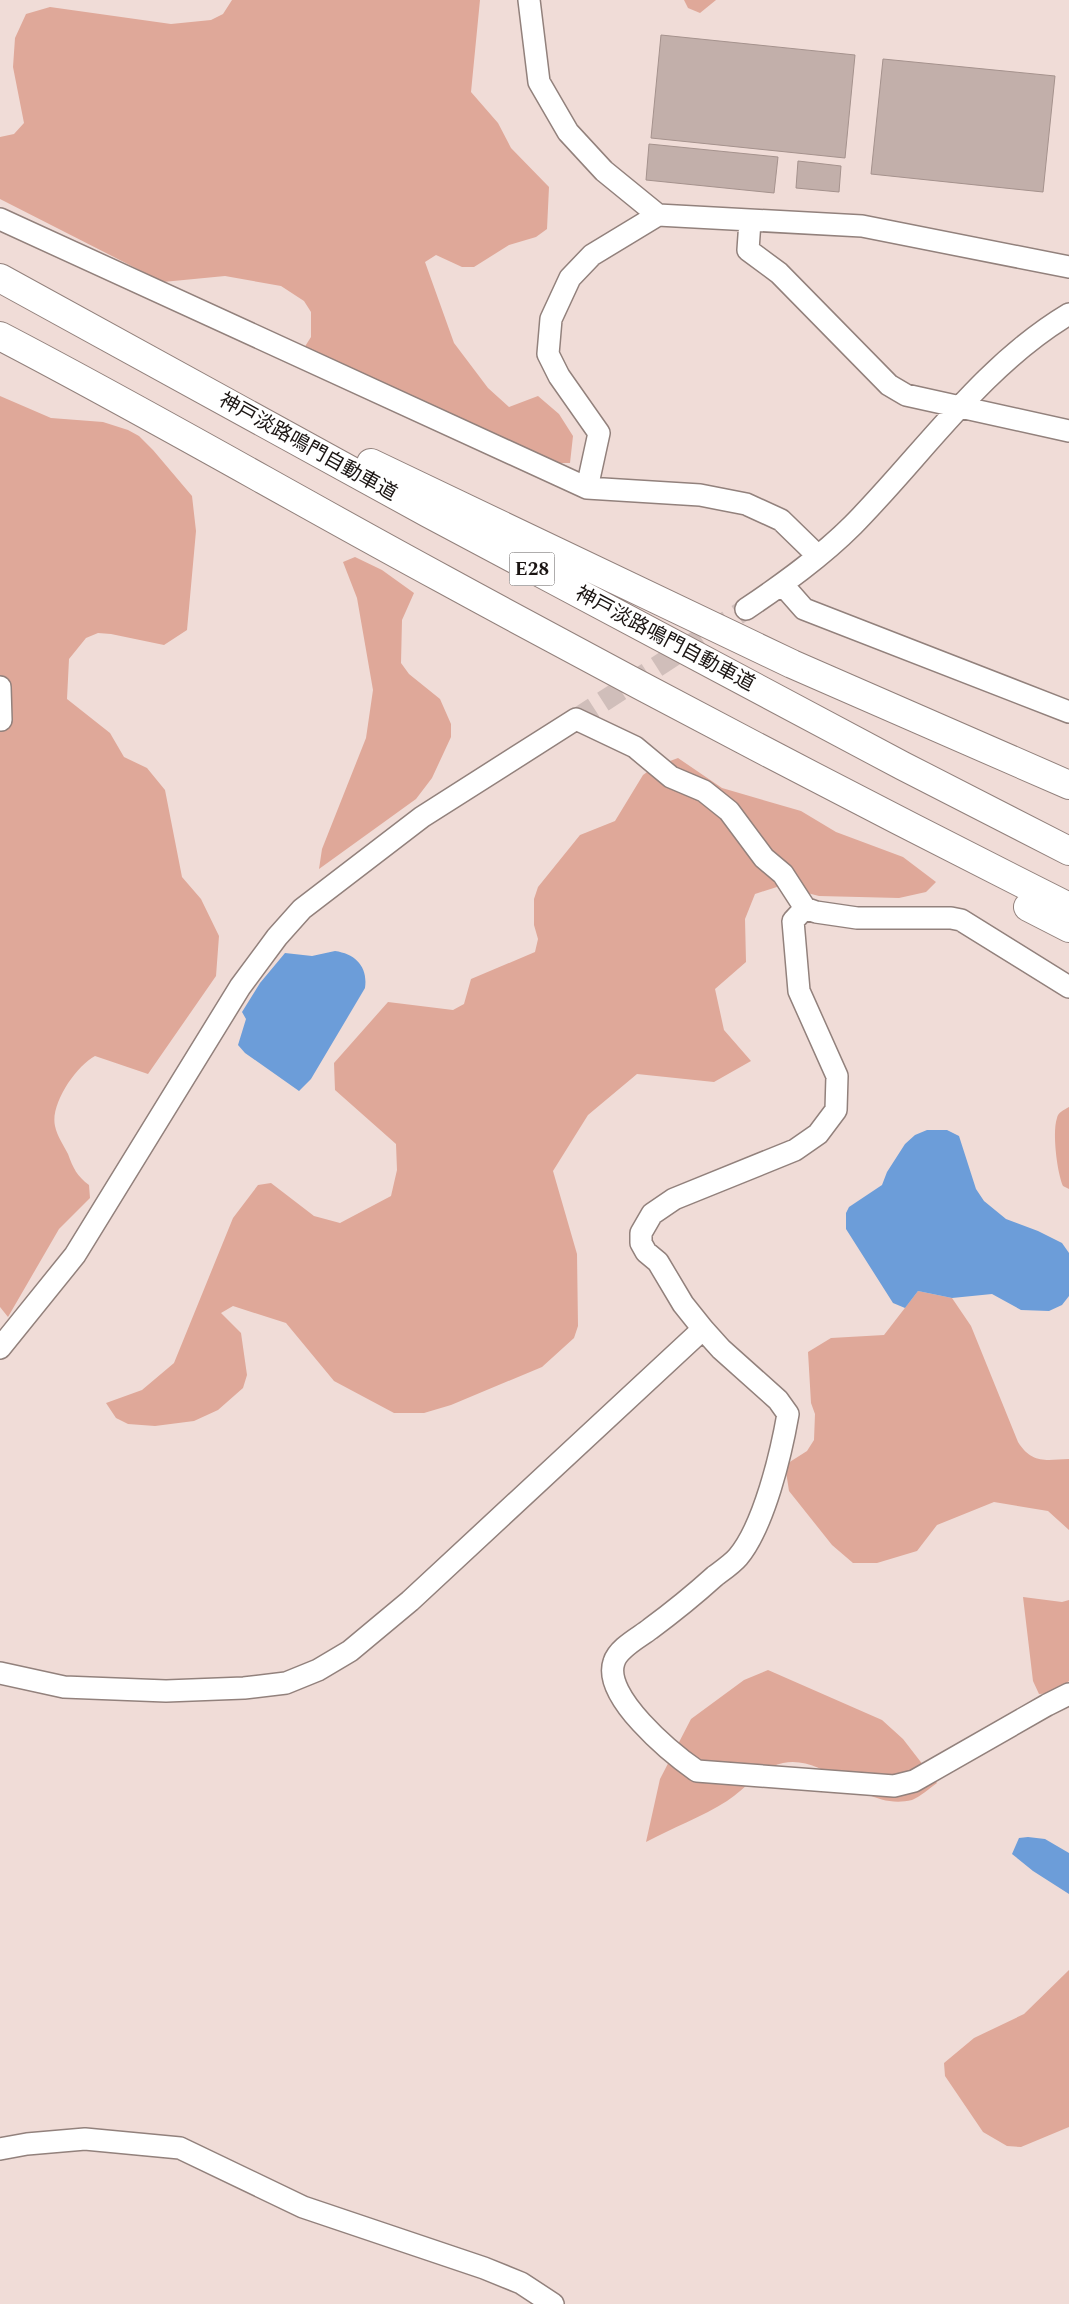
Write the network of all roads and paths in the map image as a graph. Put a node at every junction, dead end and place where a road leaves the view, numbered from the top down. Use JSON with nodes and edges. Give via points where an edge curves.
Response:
{"nodes":[{"id":1,"x":530,"y":0,"type":"edge"},
{"id":2,"x":658,"y":215,"type":"junction"},
{"id":3,"x":0,"y":219,"type":"edge"},
{"id":4,"x":750,"y":221,"type":"junction"},
{"id":5,"x":1069,"y":267,"type":"edge"},
{"id":6,"x":0,"y":278,"type":"edge"},
{"id":7,"x":1069,"y":314,"type":"edge"},
{"id":8,"x":0,"y":336,"type":"edge"},
{"id":9,"x":120,"y":342,"type":"junction"},
{"id":10,"x":960,"y":408,"type":"junction"},
{"id":11,"x":1069,"y":431,"type":"edge"},
{"id":12,"x":587,"y":488,"type":"junction"},
{"id":13,"x":818,"y":556,"type":"junction"},
{"id":14,"x":440,"y":577,"type":"junction"},
{"id":15,"x":782,"y":584,"type":"junction"},
{"id":16,"x":746,"y":609,"type":"tunnel mouth"},
{"id":17,"x":0,"y":687,"type":"edge"},
{"id":18,"x":1069,"y":712,"type":"edge"},
{"id":19,"x":1,"y":720,"type":"edge"},
{"id":20,"x":1069,"y":785,"type":"edge"},
{"id":21,"x":1069,"y":851,"type":"edge"},
{"id":22,"x":1069,"y":907,"type":"edge"},
{"id":23,"x":805,"y":908,"type":"junction"},
{"id":24,"x":1069,"y":928,"type":"edge"},
{"id":25,"x":1069,"y":987,"type":"edge"},
{"id":26,"x":703,"y":1329,"type":"junction"},
{"id":27,"x":0,"y":1348,"type":"edge"},
{"id":28,"x":0,"y":1673,"type":"edge"},
{"id":29,"x":1069,"y":1694,"type":"edge"},
{"id":30,"x":0,"y":2149,"type":"edge"},
{"id":31,"x":553,"y":2304,"type":"edge"}],
"edges":[{"from":1,"to":2,"type":"street","via":[[539,82],[568,132],[604,171]]},
{"from":2,"to":4,"type":"street"},
{"from":2,"to":12,"type":"street","via":[[592,255],[570,278],[551,319],[548,354],[558,376],[599,433]]},
{"from":3,"to":12,"type":"street"},
{"from":4,"to":5,"type":"street","via":[[862,226]]},
{"from":4,"to":10,"type":"street","via":[[748,250],[779,273],[889,384],[906,395]]},
{"from":6,"to":9,"type":"highway","name":"神戸淡路鳴門自動車道","number":"E28"},
{"from":7,"to":10,"type":"street","via":[[1010,356]]},
{"from":8,"to":14,"type":"highway","number":"E28"},
{"from":9,"to":20,"type":"highway","via":[[783,660]]},
{"from":9,"to":21,"type":"highway","name":"神戸淡路鳴門自動車道","number":"E28","via":[[428,513]]},
{"from":10,"to":11,"type":"street"},
{"from":10,"to":13,"type":"street","via":[[852,526]]},
{"from":12,"to":13,"type":"street","via":[[708,496],[746,504],[781,520]]},
{"from":13,"to":15,"type":"street"},
{"from":14,"to":22,"type":"highway","number":"E28","via":[[692,714]]},
{"from":14,"to":24,"type":"highway","via":[[519,630],[777,778]]},
{"from":15,"to":16,"type":"street"},
{"from":15,"to":18,"type":"street","via":[[804,609]]},
{"from":17,"to":19,"type":"street"},
{"from":23,"to":25,"type":"street","via":[[857,918],[961,920]]},
{"from":23,"to":26,"type":"street","via":[[793,921],[800,991],[837,1076],[836,1110],[818,1134],[795,1150],[674,1199],[652,1214],[641,1233],[641,1243],[646,1252],[658,1262]]},
{"from":23,"to":27,"type":"street","via":[[783,874],[764,858],[729,811],[704,791],[671,777],[635,747],[576,719],[422,817],[302,909],[240,987],[75,1255]]},
{"from":26,"to":28,"type":"street","via":[[410,1601],[350,1651],[318,1670],[286,1683],[166,1691],[64,1687]]},
{"from":26,"to":29,"type":"street","via":[[778,1400],[788,1414],[782,1447],[757,1524],[738,1556],[686,1602],[623,1650],[614,1661],[612,1682],[633,1713],[673,1755],[697,1771],[894,1786],[914,1781]]},
{"from":30,"to":31,"type":"street","via":[[85,2139],[180,2148],[303,2207],[484,2268],[521,2284]]}]}
